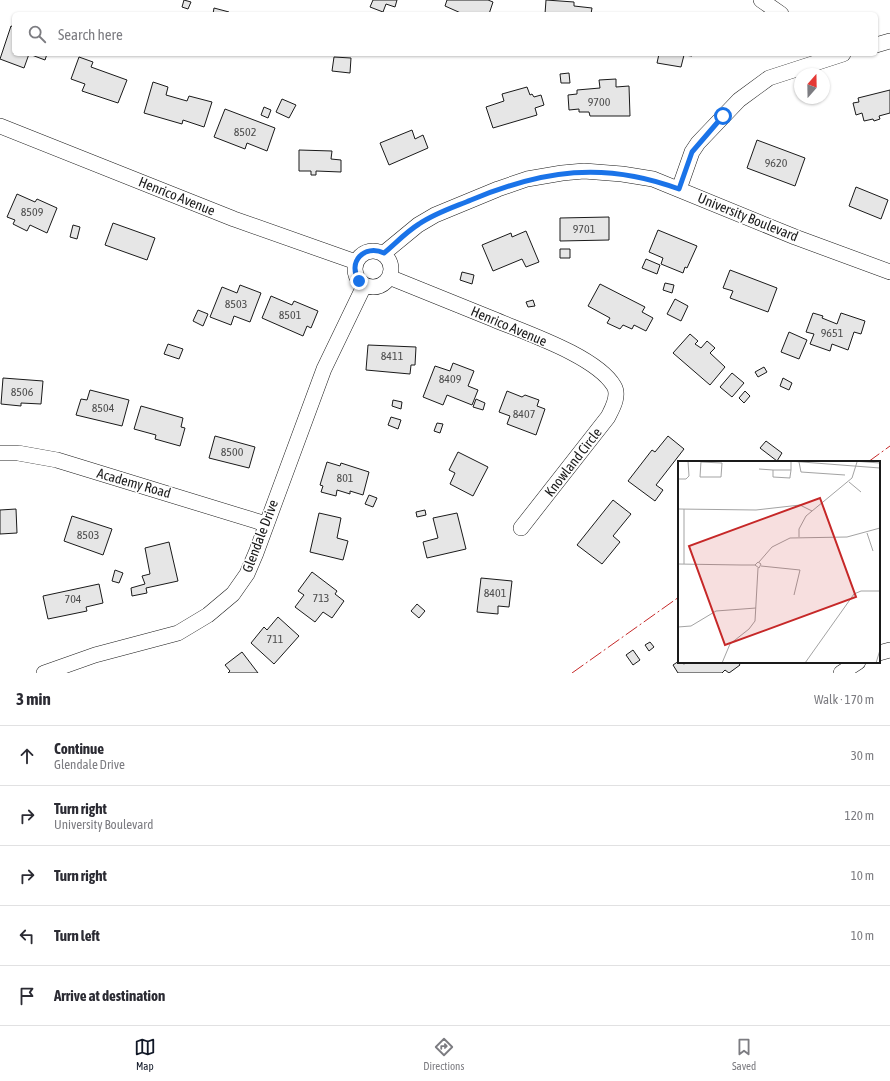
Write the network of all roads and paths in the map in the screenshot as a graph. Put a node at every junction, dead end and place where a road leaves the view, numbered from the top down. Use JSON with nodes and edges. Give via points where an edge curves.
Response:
{"nodes":[{"id":1,"x":761,"y":0,"type":"edge"},
{"id":2,"x":778,"y":12,"type":"edge"},
{"id":3,"x":890,"y":41,"type":"edge"},
{"id":4,"x":878,"y":44,"type":"edge"},
{"id":5,"x":827,"y":56,"type":"edge"},
{"id":6,"x":811,"y":58,"type":"edge"},
{"id":7,"x":0,"y":126,"type":"edge"},
{"id":8,"x":679,"y":189,"type":"junction"},
{"id":9,"x":384,"y":253,"type":"junction"},
{"id":10,"x":356,"y":262,"type":"junction"},
{"id":11,"x":890,"y":272,"type":"edge"},
{"id":12,"x":389,"y":277,"type":"junction"},
{"id":13,"x":364,"y":286,"type":"junction"},
{"id":14,"x":617,"y":392,"type":"joint"},
{"id":15,"x":0,"y":453,"type":"edge"},
{"id":16,"x":266,"y":524,"type":"junction"},
{"id":17,"x":521,"y":528,"type":"dead end"},
{"id":18,"x":890,"y":650,"type":"edge"},
{"id":19,"x":880,"y":653,"type":"edge"},
{"id":20,"x":856,"y":663,"type":"edge"},
{"id":21,"x":44,"y":673,"type":"edge"},
{"id":22,"x":841,"y":673,"type":"edge"}],
"edges":[{"from":1,"to":2,"type":"street"},
{"from":3,"to":4,"type":"street"},
{"from":5,"to":6,"type":"street"},
{"from":6,"to":8,"type":"street","via":[[769,78],[739,100],[698,143],[692,152]]},
{"from":7,"to":10,"type":"street","name":"Henrico Avenue","via":[[240,221]]},
{"from":8,"to":9,"type":"street","name":"University Boulevard","via":[[653,179],[584,171],[527,179],[435,215],[418,225]]},
{"from":8,"to":11,"type":"street","name":"University Boulevard"},
{"from":9,"to":10,"type":"street","via":[[376,250],[367,251],[361,254]]},
{"from":9,"to":12,"type":"street","via":[[391,265]]},
{"from":10,"to":13,"type":"street","via":[[355,275]]},
{"from":12,"to":13,"type":"street","via":[[383,285]]},
{"from":12,"to":14,"type":"street","name":"Henrico Avenue","via":[[551,343],[588,362],[606,376]]},
{"from":13,"to":16,"type":"street","name":"Glendale Drive","via":[[324,369]]},
{"from":14,"to":17,"type":"street","name":"Knowland Circle","via":[[608,417]]},
{"from":15,"to":16,"type":"street","name":"Academy Road","via":[[18,453],[57,460]]},
{"from":16,"to":21,"type":"street","name":"Glendale Drive","via":[[247,574],[233,594],[208,615],[171,636],[95,655]]},
{"from":18,"to":19,"type":"street"},
{"from":20,"to":22,"type":"street"}]}
